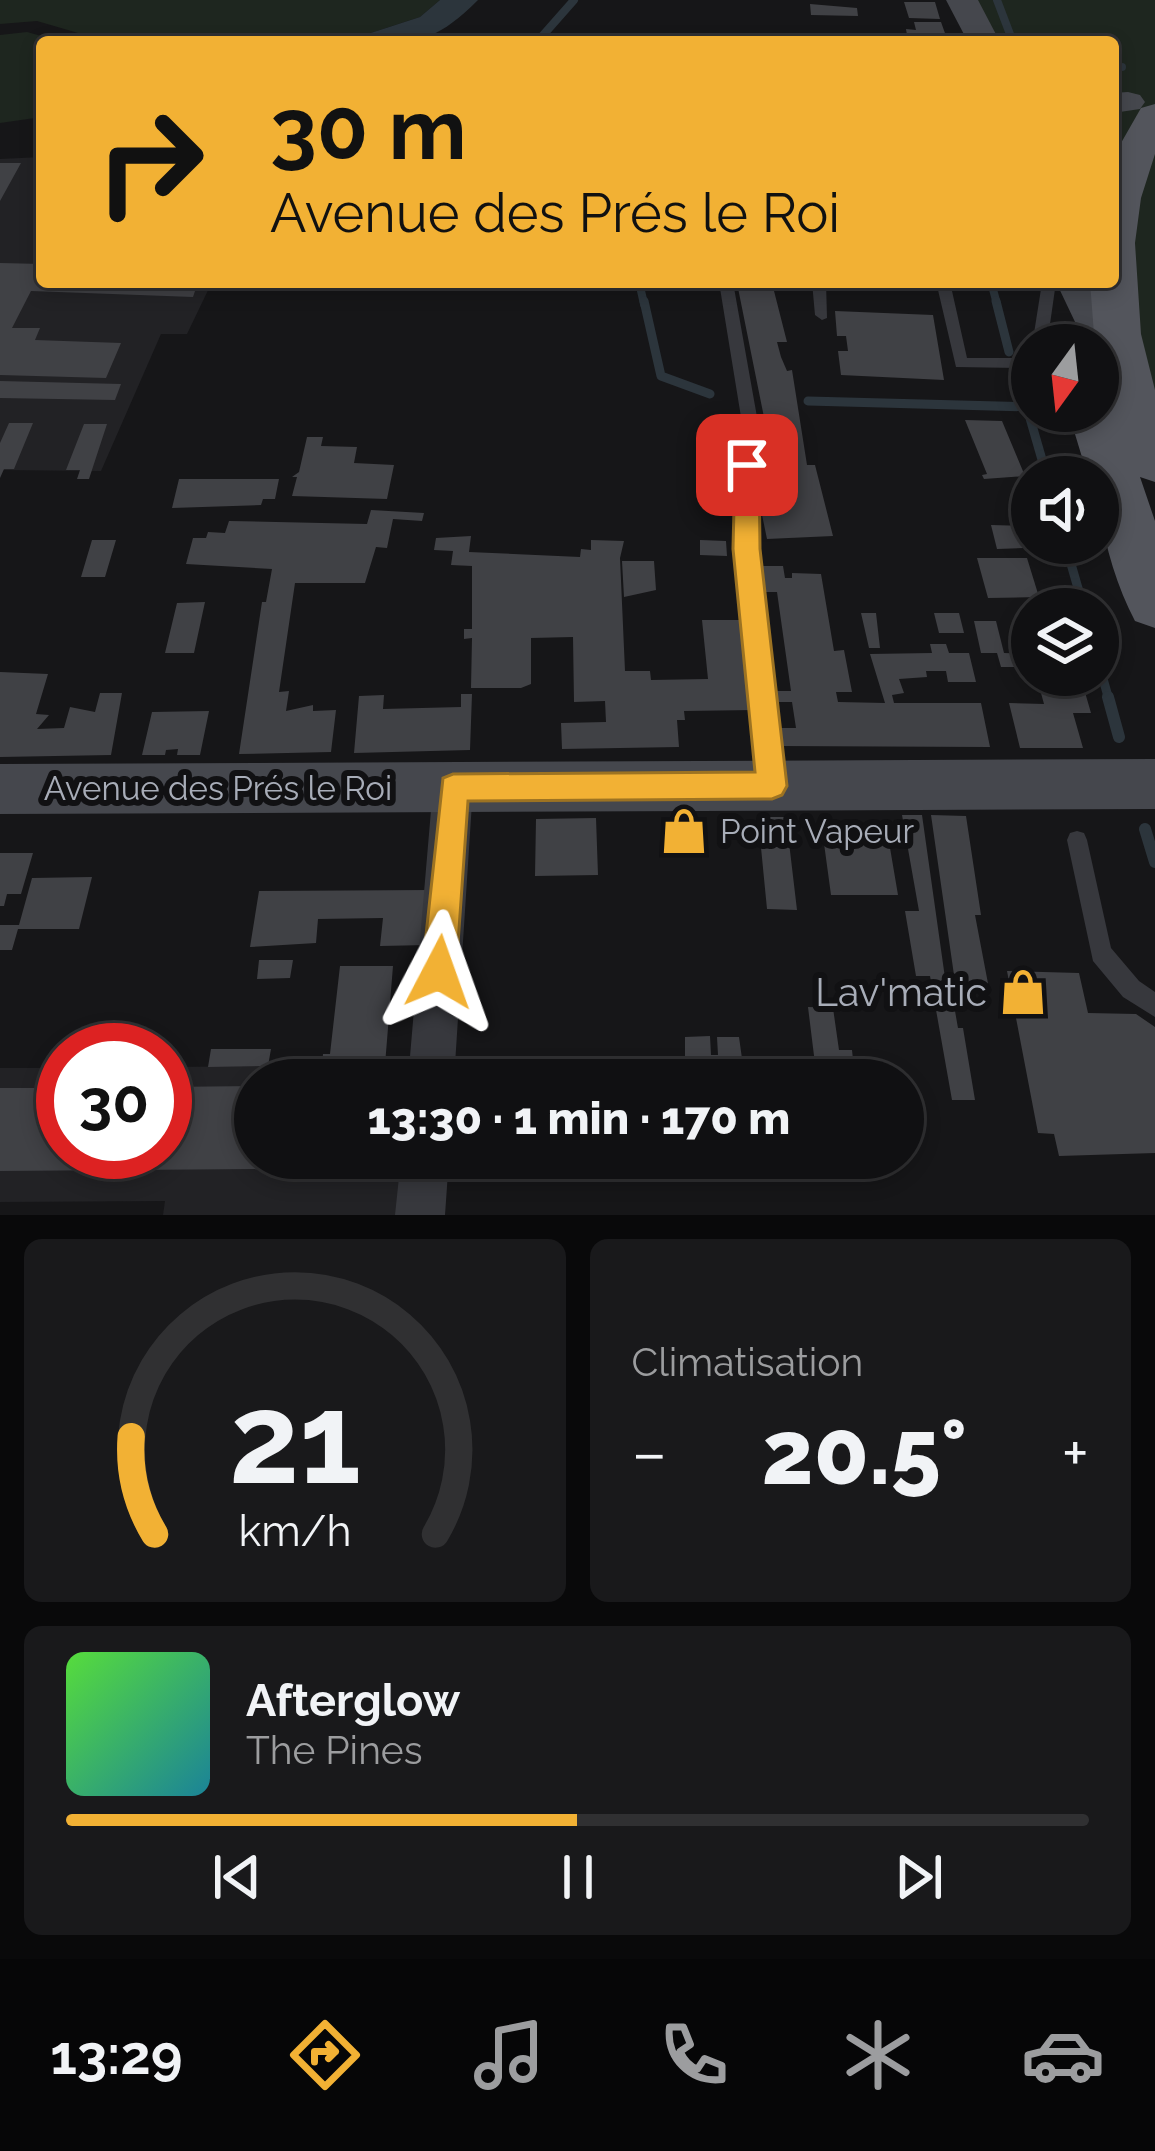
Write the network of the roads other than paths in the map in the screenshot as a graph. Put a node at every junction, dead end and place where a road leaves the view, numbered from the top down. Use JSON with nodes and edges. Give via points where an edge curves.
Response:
{"nodes":[{"id":1,"x":953,"y":0,"type":"edge"},
{"id":2,"x":962,"y":0,"type":"edge"},
{"id":3,"x":965,"y":36,"type":"edge"},
{"id":4,"x":981,"y":36,"type":"edge"},
{"id":5,"x":1155,"y":73,"type":"edge"},
{"id":6,"x":1127,"y":112,"type":"edge"},
{"id":7,"x":1119,"y":210,"type":"edge"},
{"id":8,"x":727,"y":288,"type":"edge"},
{"id":9,"x":819,"y":288,"type":"edge"},
{"id":10,"x":944,"y":288,"type":"edge"},
{"id":11,"x":1070,"y":288,"type":"edge"},
{"id":12,"x":1072,"y":288,"type":"edge"},
{"id":13,"x":1073,"y":288,"type":"edge"},
{"id":14,"x":1073,"y":288,"type":"edge"},
{"id":15,"x":822,"y":315,"type":"dead end"},
{"id":16,"x":1051,"y":324,"type":"edge"},
{"id":17,"x":1071,"y":324,"type":"edge"},
{"id":18,"x":1078,"y":324,"type":"edge"},
{"id":19,"x":1085,"y":324,"type":"edge"},
{"id":20,"x":1011,"y":363,"type":"edge"},
{"id":21,"x":1119,"y":411,"type":"edge"},
{"id":22,"x":1117,"y":432,"type":"edge"},
{"id":23,"x":1155,"y":463,"type":"edge"},
{"id":24,"x":1155,"y":605,"type":"edge"},
{"id":25,"x":1155,"y":784,"type":"edge"},
{"id":26,"x":772,"y":786,"type":"junction"},
{"id":27,"x":453,"y":787,"type":"junction"},
{"id":28,"x":0,"y":789,"type":"edge"},
{"id":29,"x":1077,"y":840,"type":"dead end"},
{"id":30,"x":1155,"y":1006,"type":"edge"},
{"id":31,"x":432,"y":1059,"type":"edge"},
{"id":32,"x":423,"y":1179,"type":"edge"},
{"id":33,"x":420,"y":1215,"type":"edge"}],
"edges":[{"from":1,"to":3,"type":"main road"},
{"from":2,"to":4,"type":"main road"},
{"from":5,"to":6,"type":"main road"},
{"from":6,"to":7,"type":"main road"},
{"from":8,"to":26,"type":"lane","via":[[749,417],[746,549]]},
{"from":9,"to":15,"type":"lane"},
{"from":10,"to":20,"type":"lane","via":[[961,363]]},
{"from":11,"to":16,"type":"lane"},
{"from":12,"to":17,"type":"main road"},
{"from":13,"to":18,"type":"main road"},
{"from":14,"to":19,"type":"main road"},
{"from":21,"to":23,"type":"main road"},
{"from":22,"to":24,"type":"main road"},
{"from":25,"to":26,"type":"main road","name":"Avenue des Prés le Roi"},
{"from":26,"to":27,"type":"main road","name":"Avenue des Prés le Roi"},
{"from":27,"to":28,"type":"main road","name":"Avenue des Prés le Roi"},
{"from":27,"to":31,"type":"street"},
{"from":29,"to":30,"type":"lane","via":[[1101,952]]},
{"from":32,"to":33,"type":"street"}]}
